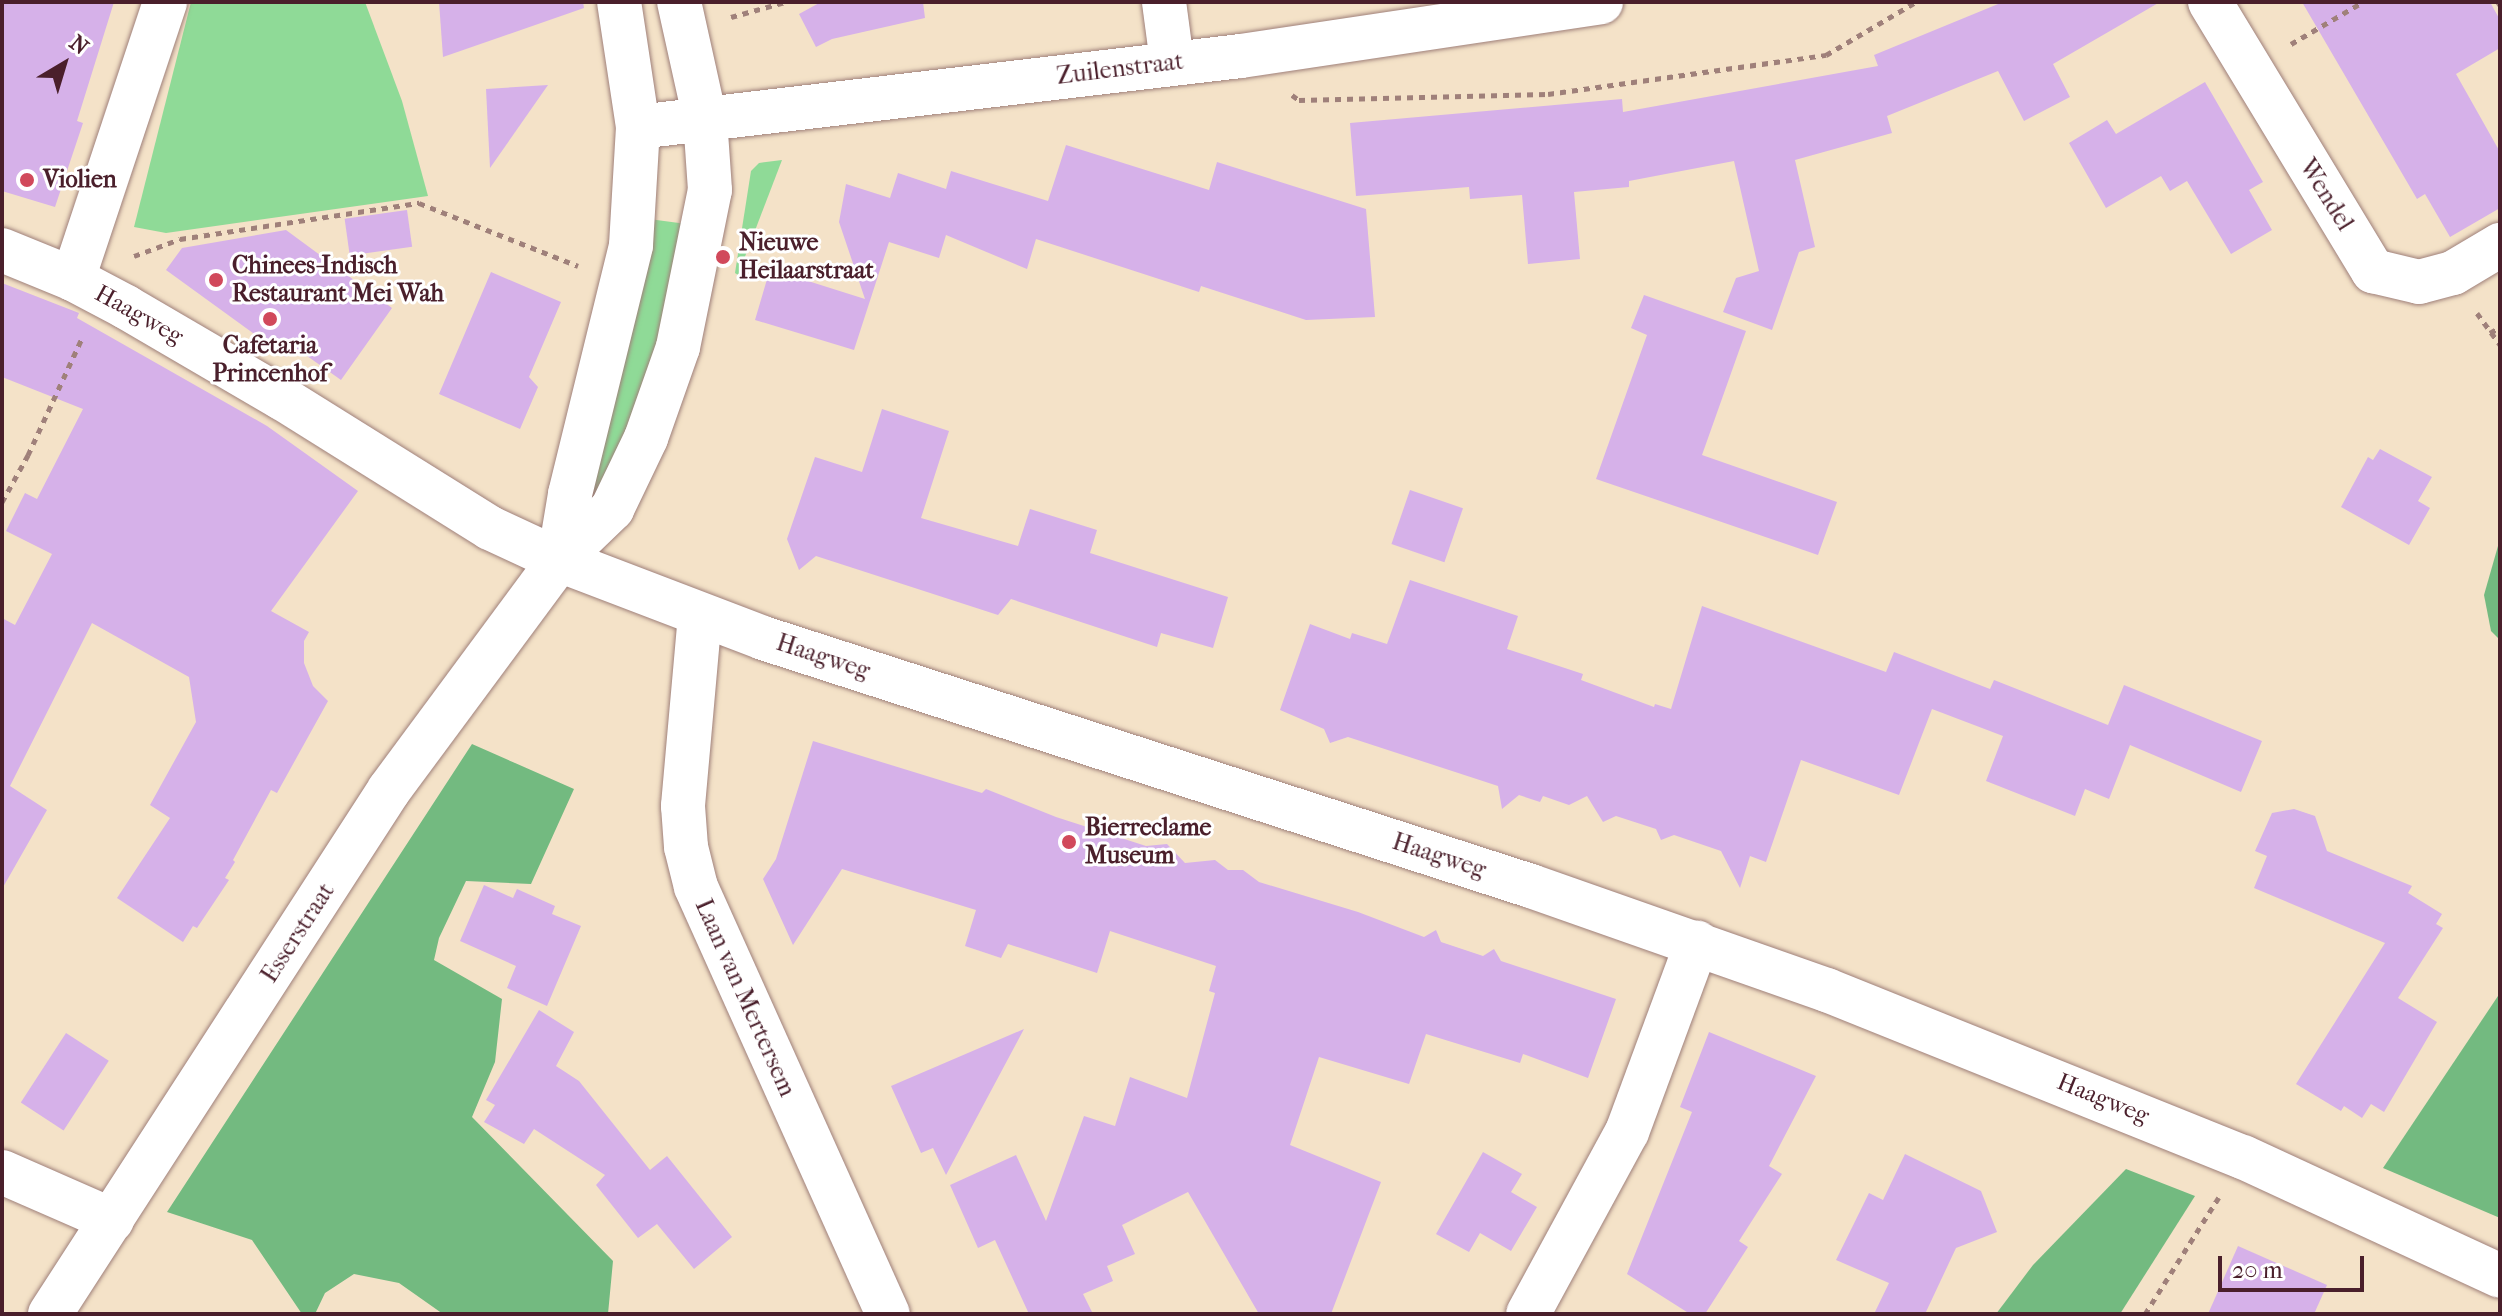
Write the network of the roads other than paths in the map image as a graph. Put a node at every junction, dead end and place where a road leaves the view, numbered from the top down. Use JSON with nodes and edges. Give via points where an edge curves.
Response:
{"nodes":[{"id":1,"x":165,"y":2,"type":"edge"},
{"id":2,"x":619,"y":2,"type":"edge"},
{"id":3,"x":1164,"y":2,"type":"edge"},
{"id":4,"x":1601,"y":2,"type":"edge"},
{"id":5,"x":2210,"y":2,"type":"edge"},
{"id":6,"x":684,"y":16,"type":"edge"},
{"id":7,"x":1172,"y":62,"type":"junction"},
{"id":8,"x":705,"y":119,"type":"junction"},
{"id":9,"x":638,"y":127,"type":"junction"},
{"id":10,"x":2500,"y":245,"type":"edge"},
{"id":11,"x":2,"y":250,"type":"edge"},
{"id":12,"x":87,"y":286,"type":"junction"},
{"id":13,"x":559,"y":560,"type":"junction"},
{"id":14,"x":700,"y":615,"type":"junction"},
{"id":15,"x":1697,"y":943,"type":"junction"},
{"id":16,"x":2,"y":1172,"type":"edge"},
{"id":17,"x":112,"y":1220,"type":"junction"},
{"id":18,"x":2500,"y":1276,"type":"edge"},
{"id":19,"x":50,"y":1314,"type":"edge"},
{"id":20,"x":888,"y":1314,"type":"edge"},
{"id":21,"x":1528,"y":1314,"type":"edge"}],
"edges":[{"from":1,"to":12,"type":"street"},
{"from":2,"to":9,"type":"street"},
{"from":3,"to":7,"type":"street"},
{"from":4,"to":7,"type":"street","name":"Zuilenstraat"},
{"from":5,"to":10,"type":"street","name":"Wendel","via":[[2373,271],[2419,282],[2453,273]]},
{"from":6,"to":8,"type":"street"},
{"from":7,"to":8,"type":"street","name":"Zuilenstraat"},
{"from":8,"to":9,"type":"street","name":"Zuilenstraat"},
{"from":8,"to":13,"type":"street","via":[[708,213],[664,394],[612,509]]},
{"from":9,"to":13,"type":"street","via":[[624,285],[570,494]]},
{"from":11,"to":12,"type":"street","name":"Haagweg"},
{"from":12,"to":13,"type":"street","name":"Haagweg","via":[[282,398],[490,528]]},
{"from":13,"to":14,"type":"street","name":"Haagweg"},
{"from":13,"to":17,"type":"street","name":"Esserstraat","via":[[389,790]]},
{"from":14,"to":15,"type":"street","name":"Haagweg"},
{"from":14,"to":20,"type":"street","name":"Laan van Mertersem","via":[[683,806],[696,887]]},
{"from":15,"to":18,"type":"street","name":"Haagweg","via":[[1975,1046],[2243,1157]]},
{"from":15,"to":21,"type":"street","via":[[1627,1132]]},
{"from":16,"to":17,"type":"street"},
{"from":17,"to":19,"type":"street","name":"Esserstraat"}]}
